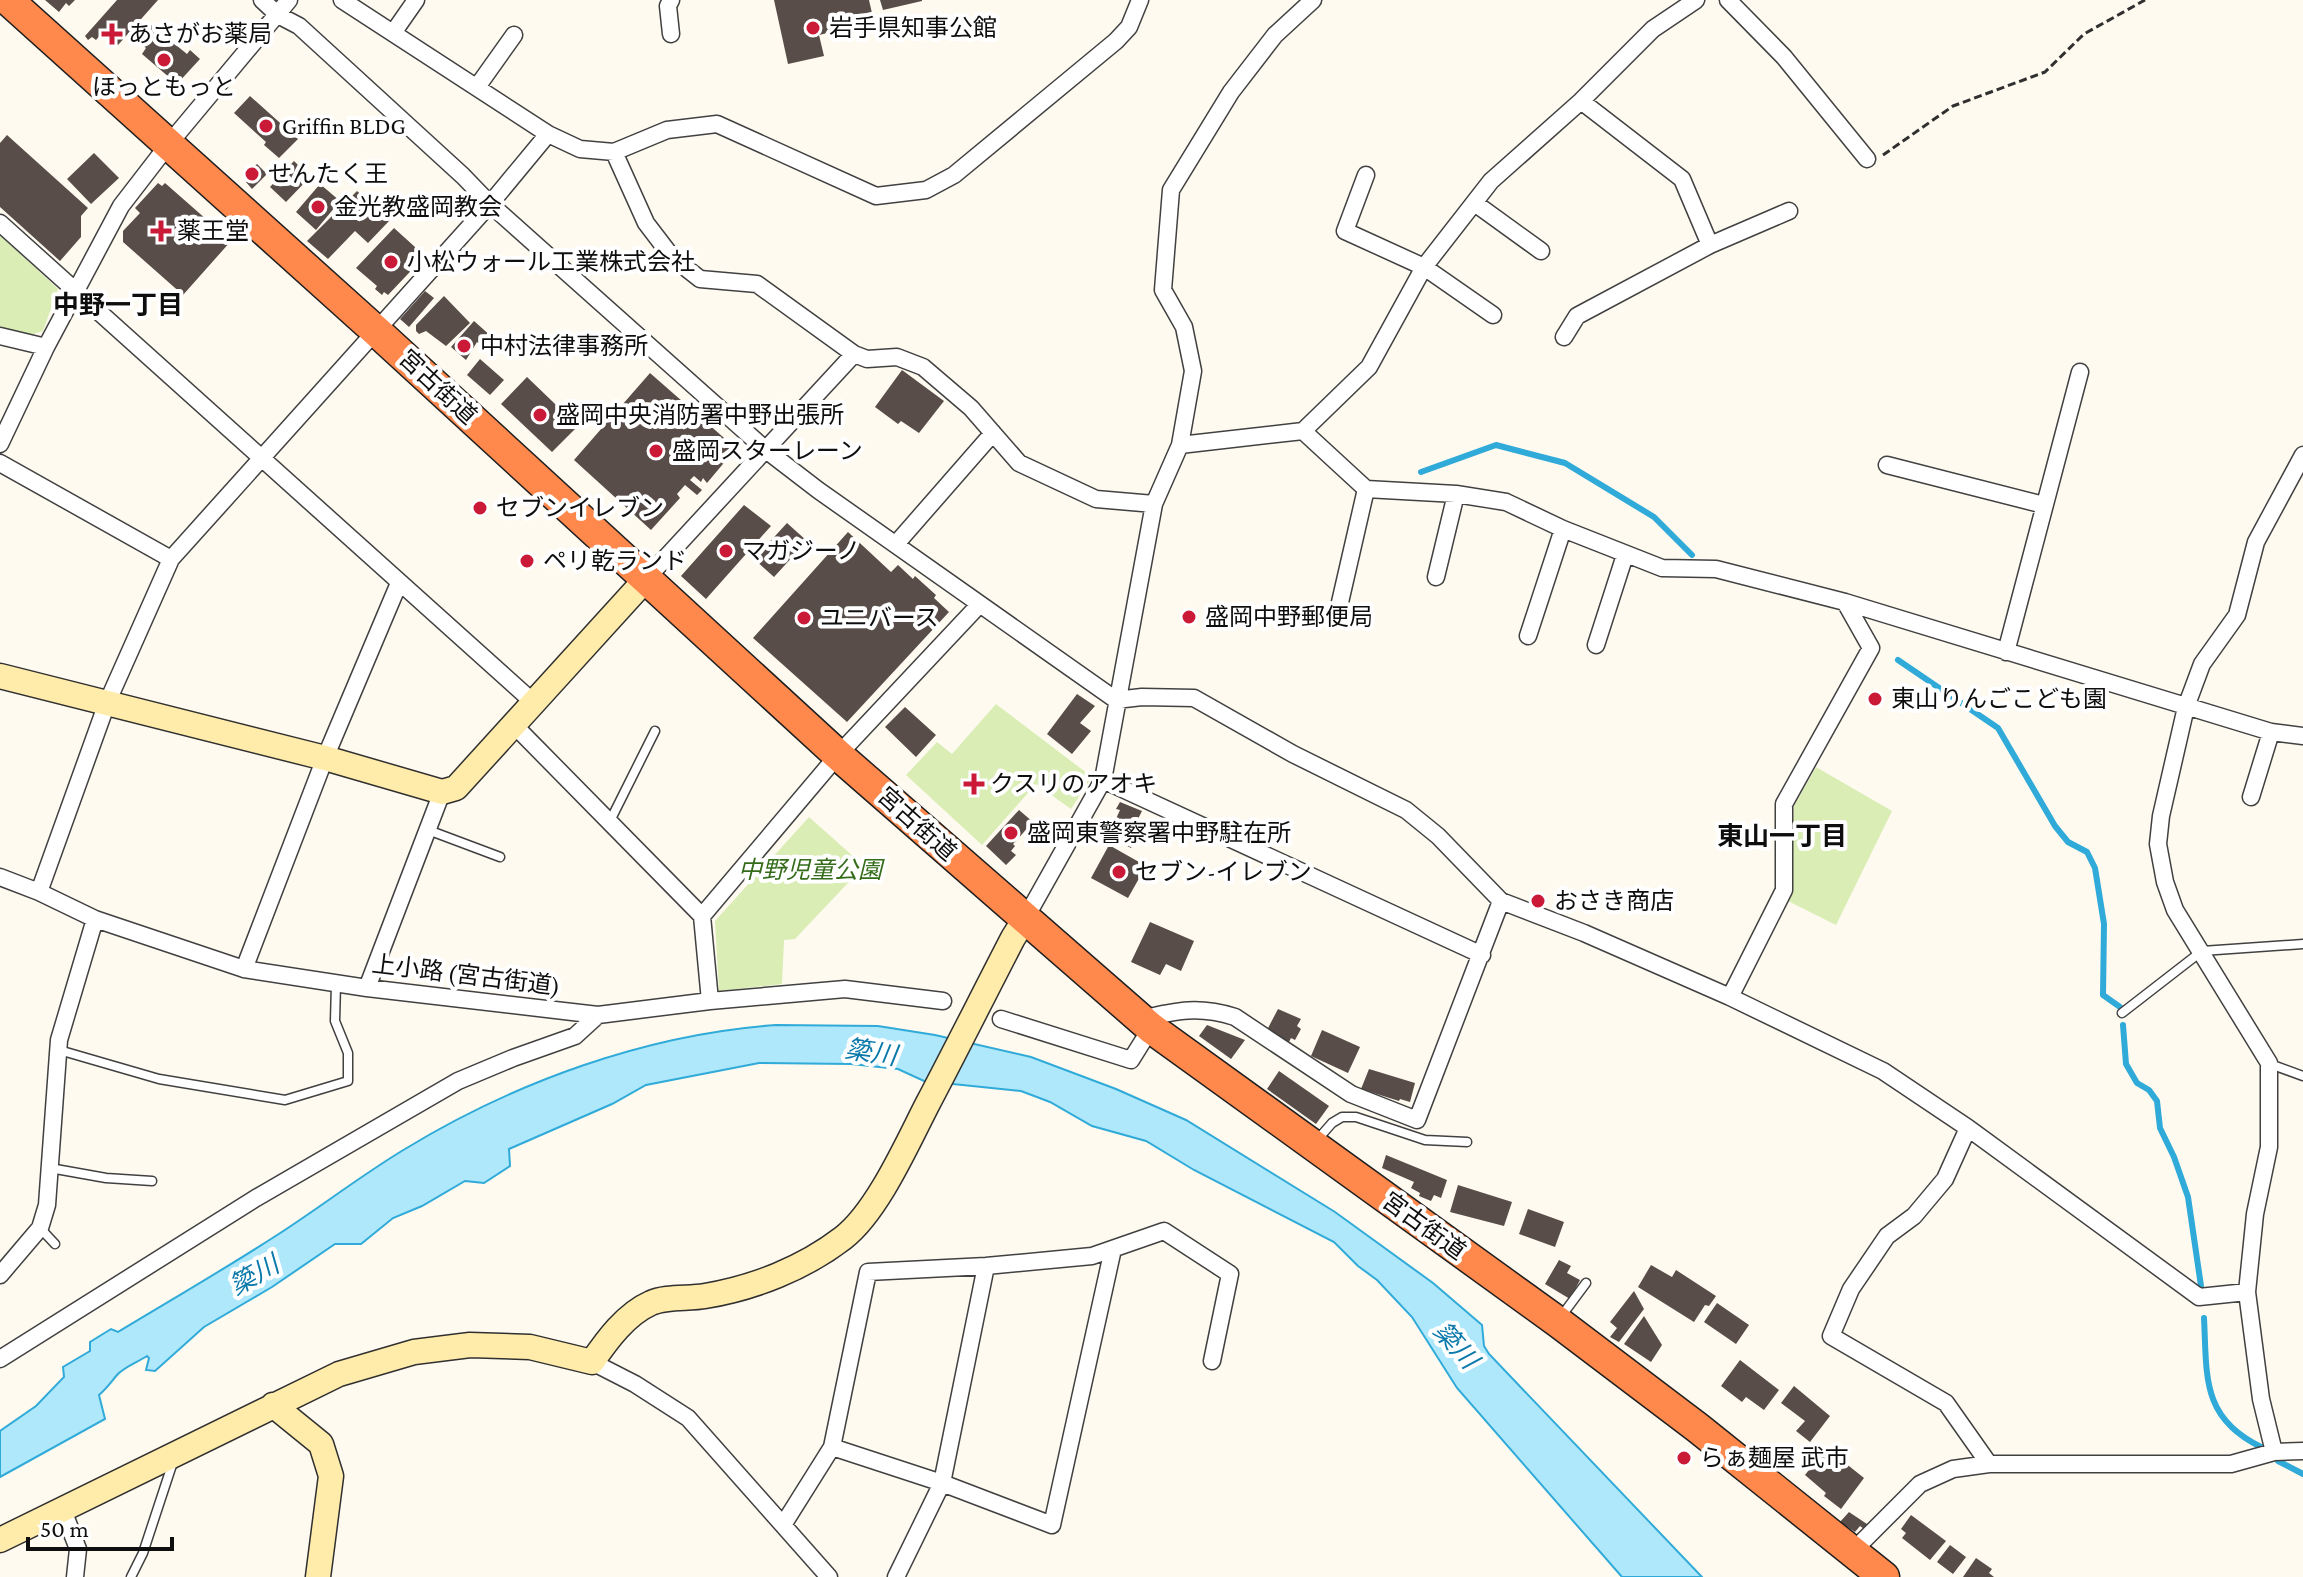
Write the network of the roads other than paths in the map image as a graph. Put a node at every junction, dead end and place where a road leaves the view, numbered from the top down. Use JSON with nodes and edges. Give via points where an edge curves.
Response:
{"nodes":[{"id":1,"x":8,"y":0,"type":"edge"},
{"id":2,"x":262,"y":0,"type":"edge"},
{"id":3,"x":289,"y":0,"type":"edge"},
{"id":4,"x":342,"y":0,"type":"edge"},
{"id":5,"x":416,"y":0,"type":"edge"},
{"id":6,"x":671,"y":0,"type":"edge"},
{"id":7,"x":1140,"y":0,"type":"edge"},
{"id":8,"x":1313,"y":0,"type":"edge"},
{"id":9,"x":1696,"y":0,"type":"edge"},
{"id":10,"x":1728,"y":0,"type":"edge"},
{"id":11,"x":278,"y":15,"type":"junction"},
{"id":12,"x":393,"y":33,"type":"junction"},
{"id":13,"x":671,"y":34,"type":"dead end"},
{"id":14,"x":514,"y":35,"type":"dead end"},
{"id":15,"x":477,"y":87,"type":"junction"},
{"id":16,"x":1581,"y":101,"type":"junction"},
{"id":17,"x":548,"y":134,"type":"junction"},
{"id":18,"x":168,"y":145,"type":"junction"},
{"id":19,"x":614,"y":152,"type":"junction"},
{"id":20,"x":1867,"y":159,"type":"road end"},
{"id":21,"x":1366,"y":175,"type":"dead end"},
{"id":22,"x":490,"y":204,"type":"junction"},
{"id":23,"x":1476,"y":204,"type":"junction"},
{"id":24,"x":1789,"y":211,"type":"dead end"},
{"id":25,"x":0,"y":223,"type":"edge"},
{"id":26,"x":1710,"y":245,"type":"junction"},
{"id":27,"x":1541,"y":251,"type":"dead end"},
{"id":28,"x":1424,"y":267,"type":"junction"},
{"id":29,"x":77,"y":290,"type":"junction"},
{"id":30,"x":1493,"y":315,"type":"dead end"},
{"id":31,"x":375,"y":330,"type":"junction"},
{"id":32,"x":0,"y":336,"type":"edge"},
{"id":33,"x":1564,"y":337,"type":"dead end"},
{"id":34,"x":46,"y":347,"type":"junction"},
{"id":35,"x":854,"y":354,"type":"junction"},
{"id":36,"x":2080,"y":372,"type":"dead end"},
{"id":37,"x":1303,"y":431,"type":"junction"},
{"id":38,"x":993,"y":433,"type":"junction"},
{"id":39,"x":0,"y":444,"type":"edge"},
{"id":40,"x":1180,"y":445,"type":"junction"},
{"id":41,"x":766,"y":450,"type":"junction"},
{"id":42,"x":2303,"y":455,"type":"edge"},
{"id":43,"x":261,"y":460,"type":"junction"},
{"id":44,"x":0,"y":463,"type":"edge"},
{"id":45,"x":1887,"y":465,"type":"dead end"},
{"id":46,"x":1366,"y":489,"type":"junction"},
{"id":47,"x":1456,"y":494,"type":"junction"},
{"id":48,"x":1154,"y":504,"type":"junction"},
{"id":49,"x":2044,"y":505,"type":"junction"},
{"id":50,"x":1563,"y":529,"type":"junction"},
{"id":51,"x":896,"y":544,"type":"junction"},
{"id":52,"x":1625,"y":555,"type":"junction"},
{"id":53,"x":171,"y":559,"type":"junction"},
{"id":54,"x":1436,"y":577,"type":"dead end"},
{"id":55,"x":646,"y":579,"type":"junction"},
{"id":56,"x":399,"y":583,"type":"junction"},
{"id":57,"x":1845,"y":602,"type":"junction"},
{"id":58,"x":979,"y":605,"type":"junction"},
{"id":59,"x":1338,"y":611,"type":"dead end"},
{"id":60,"x":1528,"y":636,"type":"dead end"},
{"id":61,"x":1596,"y":645,"type":"dead end"},
{"id":62,"x":2006,"y":652,"type":"junction"},
{"id":63,"x":0,"y":676,"type":"edge"},
{"id":64,"x":1116,"y":700,"type":"junction"},
{"id":65,"x":533,"y":702,"type":"junction"},
{"id":66,"x":107,"y":703,"type":"junction"},
{"id":67,"x":2186,"y":707,"type":"junction"},
{"id":68,"x":513,"y":724,"type":"junction"},
{"id":69,"x":655,"y":731,"type":"dead end"},
{"id":70,"x":2271,"y":732,"type":"junction"},
{"id":71,"x":2303,"y":736,"type":"edge"},
{"id":72,"x":838,"y":755,"type":"junction"},
{"id":73,"x":325,"y":758,"type":"junction"},
{"id":74,"x":1103,"y":780,"type":"junction"},
{"id":75,"x":442,"y":792,"type":"junction"},
{"id":76,"x":2251,"y":797,"type":"dead end"},
{"id":77,"x":610,"y":822,"type":"junction"},
{"id":78,"x":428,"y":830,"type":"junction"},
{"id":79,"x":500,"y":857,"type":"dead end"},
{"id":80,"x":0,"y":877,"type":"edge"},
{"id":81,"x":39,"y":892,"type":"junction"},
{"id":82,"x":1501,"y":901,"type":"junction"},
{"id":83,"x":702,"y":916,"type":"junction"},
{"id":84,"x":95,"y":919,"type":"junction"},
{"id":85,"x":1025,"y":919,"type":"junction"},
{"id":86,"x":2303,"y":944,"type":"edge"},
{"id":87,"x":2202,"y":951,"type":"junction"},
{"id":88,"x":1482,"y":955,"type":"junction"},
{"id":89,"x":244,"y":969,"type":"junction"},
{"id":90,"x":336,"y":983,"type":"junction"},
{"id":91,"x":367,"y":988,"type":"junction"},
{"id":92,"x":1730,"y":997,"type":"junction"},
{"id":93,"x":710,"y":1001,"type":"junction"},
{"id":94,"x":943,"y":1001,"type":"dead end"},
{"id":95,"x":2122,"y":1013,"type":"dead end"},
{"id":96,"x":598,"y":1015,"type":"junction"},
{"id":97,"x":1001,"y":1019,"type":"dead end"},
{"id":98,"x":1147,"y":1023,"type":"junction"},
{"id":99,"x":58,"y":1050,"type":"junction"},
{"id":100,"x":2269,"y":1063,"type":"junction"},
{"id":101,"x":2303,"y":1076,"type":"edge"},
{"id":102,"x":1968,"y":1128,"type":"junction"},
{"id":103,"x":1467,"y":1142,"type":"dead end"},
{"id":104,"x":1313,"y":1146,"type":"junction"},
{"id":105,"x":49,"y":1168,"type":"junction"},
{"id":106,"x":152,"y":1181,"type":"dead end"},
{"id":107,"x":40,"y":1228,"type":"junction"},
{"id":108,"x":55,"y":1244,"type":"dead end"},
{"id":109,"x":1113,"y":1249,"type":"junction"},
{"id":110,"x":986,"y":1266,"type":"junction"},
{"id":111,"x":0,"y":1275,"type":"edge"},
{"id":112,"x":1586,"y":1283,"type":"dead end"},
{"id":113,"x":2247,"y":1292,"type":"junction"},
{"id":114,"x":1558,"y":1322,"type":"junction"},
{"id":115,"x":0,"y":1359,"type":"edge"},
{"id":116,"x":1212,"y":1361,"type":"dead end"},
{"id":117,"x":592,"y":1362,"type":"junction"},
{"id":118,"x":273,"y":1405,"type":"junction"},
{"id":119,"x":832,"y":1447,"type":"junction"},
{"id":120,"x":2303,"y":1451,"type":"edge"},
{"id":121,"x":2274,"y":1452,"type":"junction"},
{"id":122,"x":1989,"y":1464,"type":"junction"},
{"id":123,"x":172,"y":1465,"type":"dead end"},
{"id":124,"x":942,"y":1483,"type":"junction"},
{"id":125,"x":63,"y":1510,"type":"junction"},
{"id":126,"x":783,"y":1525,"type":"junction"},
{"id":127,"x":0,"y":1540,"type":"edge"},
{"id":128,"x":1851,"y":1553,"type":"junction"},
{"id":129,"x":75,"y":1577,"type":"edge"},
{"id":130,"x":131,"y":1577,"type":"edge"},
{"id":131,"x":318,"y":1577,"type":"edge"},
{"id":132,"x":829,"y":1577,"type":"edge"},
{"id":133,"x":896,"y":1577,"type":"edge"},
{"id":134,"x":1884,"y":1577,"type":"edge"}],
"edges":[{"from":1,"to":18,"type":"highway","name":"宮古街道"},
{"from":2,"to":11,"type":"street"},
{"from":3,"to":11,"type":"street"},
{"from":4,"to":12,"type":"street"},
{"from":5,"to":12,"type":"street"},
{"from":6,"to":13,"type":"street"},
{"from":7,"to":19,"type":"street","via":[[1129,27],[1116,41],[954,175],[926,190],[876,196],[717,124],[667,130]]},
{"from":8,"to":40,"type":"street","via":[[1275,35],[1231,92],[1171,190],[1163,290],[1184,327],[1193,371]]},
{"from":9,"to":16,"type":"street","via":[[1653,29]]},
{"from":10,"to":20,"type":"street","via":[[1784,57]]},
{"from":11,"to":18,"type":"street"},
{"from":11,"to":22,"type":"street","via":[[299,26]]},
{"from":12,"to":15,"type":"street"},
{"from":14,"to":15,"type":"street"},
{"from":15,"to":17,"type":"street"},
{"from":16,"to":23,"type":"street","via":[[1491,181]]},
{"from":16,"to":26,"type":"street","via":[[1682,179]]},
{"from":17,"to":19,"type":"street","via":[[580,149]]},
{"from":17,"to":22,"type":"street"},
{"from":18,"to":29,"type":"street","via":[[121,206]]},
{"from":18,"to":31,"type":"highway","name":"宮古街道"},
{"from":19,"to":35,"type":"street","via":[[646,223],[672,257],[700,279],[757,284]]},
{"from":21,"to":28,"type":"street","via":[[1345,231]]},
{"from":22,"to":31,"type":"street"},
{"from":22,"to":41,"type":"street"},
{"from":23,"to":27,"type":"street"},
{"from":23,"to":28,"type":"street"},
{"from":24,"to":26,"type":"street"},
{"from":25,"to":29,"type":"street"},
{"from":26,"to":33,"type":"street","via":[[1577,316]]},
{"from":28,"to":30,"type":"street"},
{"from":28,"to":37,"type":"street","via":[[1369,367]]},
{"from":29,"to":34,"type":"street"},
{"from":29,"to":43,"type":"street"},
{"from":31,"to":43,"type":"street"},
{"from":31,"to":55,"type":"highway","name":"宮古街道"},
{"from":32,"to":34,"type":"street"},
{"from":34,"to":39,"type":"street"},
{"from":35,"to":38,"type":"street","via":[[867,359],[897,357],[923,367]]},
{"from":35,"to":41,"type":"street"},
{"from":36,"to":49,"type":"street"},
{"from":37,"to":40,"type":"street"},
{"from":37,"to":46,"type":"street"},
{"from":38,"to":48,"type":"street","via":[[1019,463],[1096,499]]},
{"from":38,"to":51,"type":"street"},
{"from":40,"to":48,"type":"street"},
{"from":41,"to":51,"type":"street"},
{"from":41,"to":55,"type":"street"},
{"from":42,"to":67,"type":"street","via":[[2256,542],[2237,615],[2202,664]]},
{"from":43,"to":53,"type":"street"},
{"from":43,"to":56,"type":"street"},
{"from":44,"to":53,"type":"street"},
{"from":45,"to":49,"type":"street"},
{"from":46,"to":47,"type":"street"},
{"from":46,"to":59,"type":"street"},
{"from":47,"to":50,"type":"street","via":[[1506,502]]},
{"from":47,"to":54,"type":"street"},
{"from":48,"to":64,"type":"street"},
{"from":49,"to":62,"type":"street"},
{"from":50,"to":52,"type":"street"},
{"from":50,"to":60,"type":"street"},
{"from":51,"to":58,"type":"street"},
{"from":52,"to":57,"type":"street","via":[[1662,568],[1716,569]]},
{"from":52,"to":61,"type":"street"},
{"from":53,"to":66,"type":"street"},
{"from":55,"to":65,"type":"street"},
{"from":55,"to":72,"type":"highway","name":"宮古街道"},
{"from":56,"to":65,"type":"street"},
{"from":56,"to":73,"type":"street"},
{"from":57,"to":62,"type":"street"},
{"from":57,"to":92,"type":"street","via":[[1871,648],[1784,804],[1784,890]]},
{"from":58,"to":64,"type":"street"},
{"from":58,"to":72,"type":"street"},
{"from":62,"to":67,"type":"street"},
{"from":63,"to":66,"type":"street"},
{"from":64,"to":74,"type":"street"},
{"from":64,"to":82,"type":"street","via":[[1194,698],[1406,810]]},
{"from":65,"to":68,"type":"street"},
{"from":66,"to":73,"type":"street"},
{"from":66,"to":81,"type":"street"},
{"from":67,"to":70,"type":"street"},
{"from":67,"to":87,"type":"street","via":[[2158,844],[2175,910]]},
{"from":68,"to":75,"type":"street","via":[[456,788]]},
{"from":68,"to":77,"type":"street"},
{"from":69,"to":77,"type":"lane"},
{"from":70,"to":71,"type":"street"},
{"from":70,"to":76,"type":"street"},
{"from":72,"to":83,"type":"street"},
{"from":72,"to":85,"type":"highway","name":"宮古街道"},
{"from":73,"to":75,"type":"street"},
{"from":73,"to":89,"type":"street"},
{"from":74,"to":85,"type":"street"},
{"from":74,"to":88,"type":"street"},
{"from":75,"to":78,"type":"street"},
{"from":77,"to":83,"type":"street"},
{"from":78,"to":79,"type":"lane"},
{"from":78,"to":91,"type":"street"},
{"from":80,"to":81,"type":"street","name":"上小路 (宮古街道)"},
{"from":81,"to":84,"type":"street","name":"上小路 (宮古街道)"},
{"from":82,"to":88,"type":"street"},
{"from":82,"to":92,"type":"street"},
{"from":83,"to":93,"type":"street"},
{"from":84,"to":89,"type":"street","name":"上小路 (宮古街道)"},
{"from":84,"to":99,"type":"street"},
{"from":85,"to":98,"type":"highway","name":"宮古街道"},
{"from":85,"to":117,"type":"street","via":[[874,1202],[846,1236],[803,1264],[758,1282],[706,1296],[652,1302],[627,1320]]},
{"from":86,"to":87,"type":"lane"},
{"from":87,"to":95,"type":"lane"},
{"from":87,"to":100,"type":"street"},
{"from":88,"to":98,"type":"street","via":[[1417,1120],[1351,1094],[1235,1017],[1180,1009]]},
{"from":89,"to":90,"type":"street","name":"上小路 (宮古街道)"},
{"from":90,"to":91,"type":"street","name":"上小路 (宮古街道)"},
{"from":90,"to":99,"type":"lane","via":[[335,1021],[348,1053],[348,1081],[285,1100],[159,1079]]},
{"from":91,"to":96,"type":"street","name":"上小路 (宮古街道)"},
{"from":92,"to":102,"type":"street","via":[[1883,1071]]},
{"from":93,"to":94,"type":"street","name":"上小路 (宮古街道)","via":[[845,989]]},
{"from":93,"to":96,"type":"street","name":"上小路 (宮古街道)"},
{"from":96,"to":115,"type":"street","via":[[575,1036],[458,1081],[256,1198]]},
{"from":97,"to":98,"type":"street","via":[[1131,1060]]},
{"from":98,"to":104,"type":"highway","name":"宮古街道"},
{"from":99,"to":105,"type":"street"},
{"from":100,"to":101,"type":"lane"},
{"from":100,"to":113,"type":"street","via":[[2269,1147]]},
{"from":102,"to":113,"type":"street","via":[[2199,1297]]},
{"from":102,"to":122,"type":"street","via":[[1945,1179],[1914,1216],[1887,1236],[1851,1289],[1831,1336],[1946,1403]]},
{"from":103,"to":104,"type":"lane","via":[[1425,1140],[1342,1117]]},
{"from":104,"to":114,"type":"highway","name":"宮古街道"},
{"from":105,"to":106,"type":"lane"},
{"from":105,"to":107,"type":"street"},
{"from":107,"to":108,"type":"lane"},
{"from":107,"to":111,"type":"street"},
{"from":109,"to":110,"type":"street","via":[[1092,1256]]},
{"from":109,"to":116,"type":"street","via":[[1164,1231],[1230,1274]]},
{"from":109,"to":124,"type":"street","via":[[1052,1525]]},
{"from":110,"to":119,"type":"street","via":[[868,1272]]},
{"from":110,"to":124,"type":"street"},
{"from":112,"to":114,"type":"lane"},
{"from":113,"to":121,"type":"street"},
{"from":114,"to":128,"type":"highway","name":"宮古街道"},
{"from":117,"to":118,"type":"street","via":[[530,1347],[470,1345],[414,1352],[339,1374]]},
{"from":117,"to":126,"type":"street","via":[[688,1418]]},
{"from":118,"to":125,"type":"street"},
{"from":118,"to":131,"type":"street","via":[[321,1444],[331,1476]]},
{"from":119,"to":124,"type":"street"},
{"from":119,"to":126,"type":"street"},
{"from":120,"to":121,"type":"street"},
{"from":121,"to":122,"type":"street","via":[[2231,1464]]},
{"from":122,"to":128,"type":"street","via":[[1953,1469],[1920,1484]]},
{"from":123,"to":130,"type":"lane"},
{"from":124,"to":133,"type":"street"},
{"from":125,"to":127,"type":"street"},
{"from":125,"to":129,"type":"street","via":[[78,1549]]},
{"from":126,"to":132,"type":"street"},
{"from":128,"to":134,"type":"highway","name":"宮古街道"}]}
